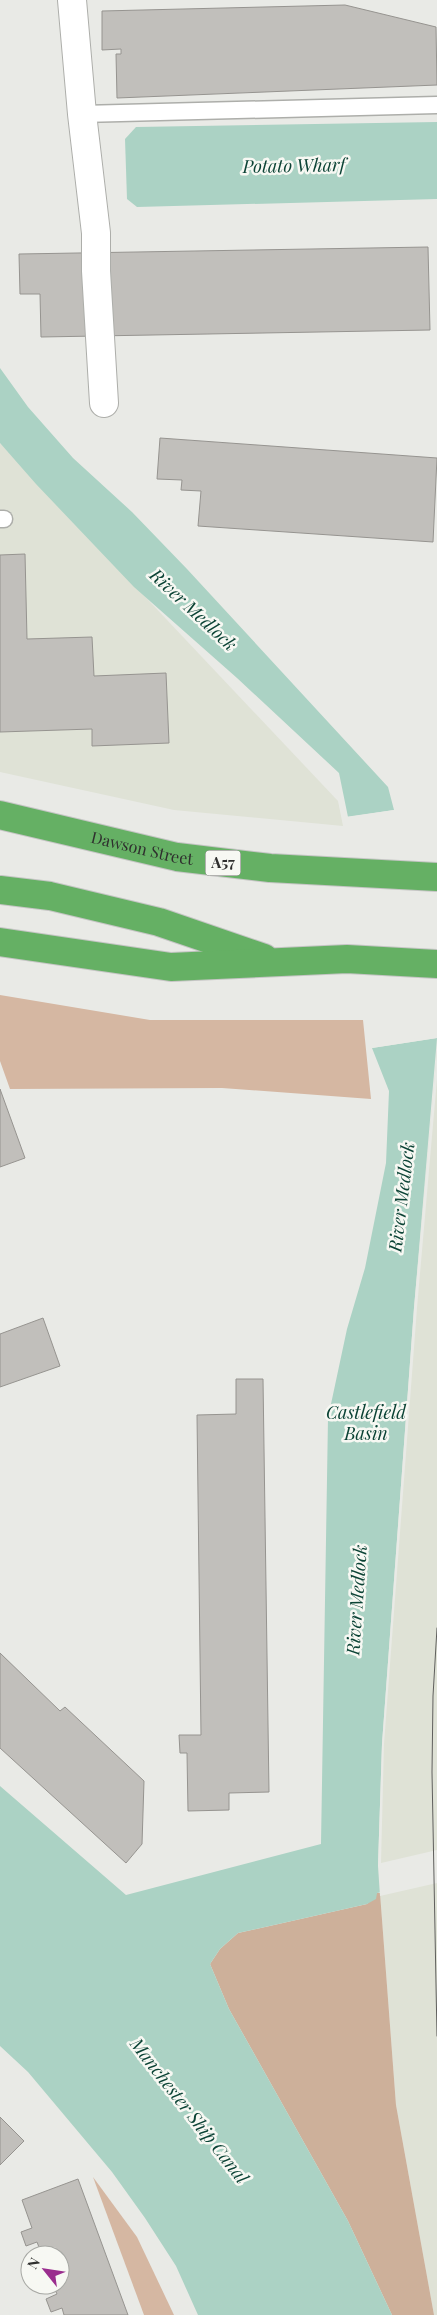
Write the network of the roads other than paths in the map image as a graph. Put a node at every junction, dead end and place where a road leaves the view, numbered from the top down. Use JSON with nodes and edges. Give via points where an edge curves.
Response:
{"nodes":[{"id":1,"x":72,"y":0,"type":"edge"},
{"id":2,"x":437,"y":105,"type":"edge"},
{"id":3,"x":82,"y":114,"type":"junction"},
{"id":4,"x":104,"y":403,"type":"dead end"},
{"id":5,"x":0,"y":816,"type":"edge"},
{"id":6,"x":437,"y":877,"type":"edge"},
{"id":7,"x":0,"y":890,"type":"edge"},
{"id":8,"x":0,"y":942,"type":"edge"},
{"id":9,"x":277,"y":962,"type":"junction"},
{"id":10,"x":435,"y":964,"type":"edge"}],
"edges":[{"from":1,"to":3,"type":"street"},
{"from":2,"to":3,"type":"lane"},
{"from":3,"to":4,"type":"street","via":[[96,233]]},
{"from":5,"to":6,"type":"highway","name":"Dawson Street","number":"A57","via":[[177,857],[270,868]]},
{"from":7,"to":9,"type":"highway","via":[[50,896],[159,922]]},
{"from":8,"to":9,"type":"highway","via":[[171,968]]},
{"from":9,"to":10,"type":"highway","via":[[347,959]]}]}
